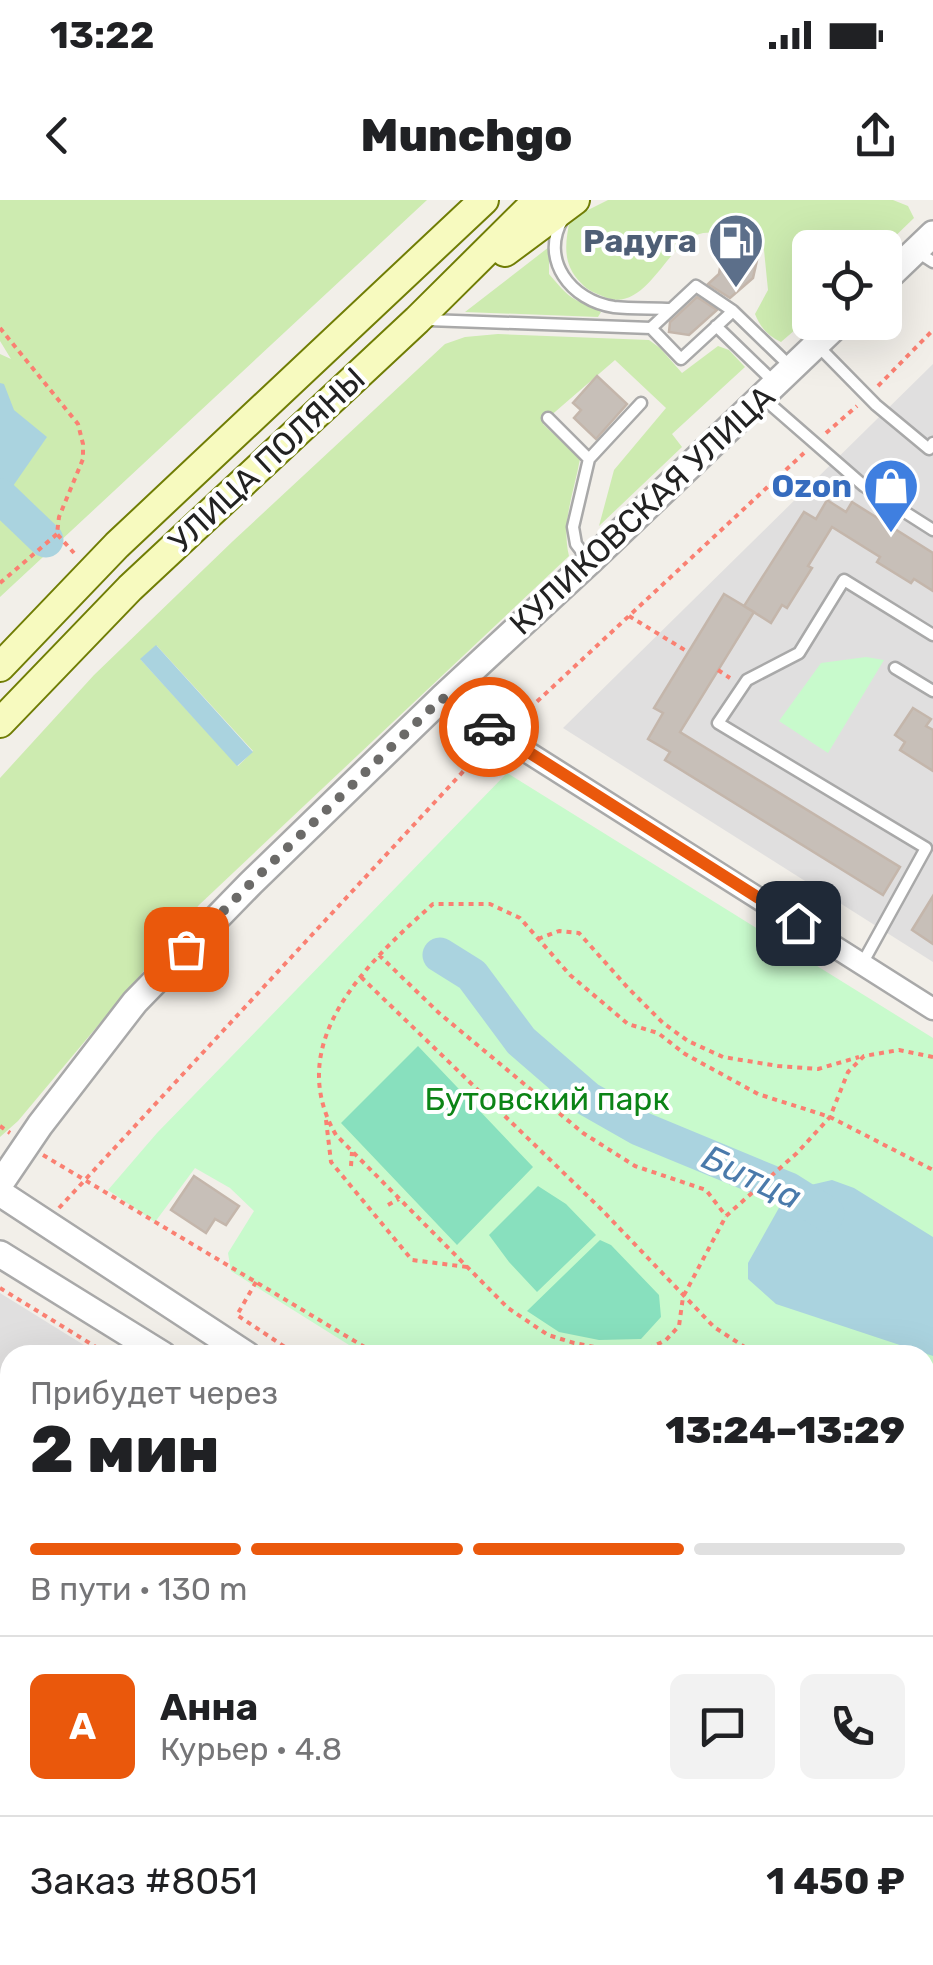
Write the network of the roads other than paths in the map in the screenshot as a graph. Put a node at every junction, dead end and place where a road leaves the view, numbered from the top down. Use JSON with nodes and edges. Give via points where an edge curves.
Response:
{"nodes":[{"id":1,"x":484,"y":200,"type":"edge"},
{"id":2,"x":538,"y":200,"type":"edge"},
{"id":3,"x":575,"y":200,"type":"edge"},
{"id":4,"x":927,"y":249,"type":"edge"},
{"id":5,"x":902,"y":267,"type":"edge"},
{"id":6,"x":671,"y":308,"type":"junction"},
{"id":7,"x":733,"y":311,"type":"junction"},
{"id":8,"x":416,"y":320,"type":"junction"},
{"id":9,"x":716,"y":326,"type":"junction"},
{"id":10,"x":651,"y":328,"type":"junction"},
{"id":11,"x":822,"y":340,"type":"edge"},
{"id":12,"x":817,"y":345,"type":"junction"},
{"id":13,"x":777,"y":383,"type":"junction"},
{"id":14,"x":642,"y":402,"type":"dead end"},
{"id":15,"x":548,"y":418,"type":"dead end"},
{"id":16,"x":933,"y":443,"type":"edge"},
{"id":17,"x":588,"y":459,"type":"junction"},
{"id":18,"x":933,"y":530,"type":"edge"},
{"id":19,"x":590,"y":561,"type":"junction"},
{"id":20,"x":933,"y":635,"type":"edge"},
{"id":21,"x":0,"y":667,"type":"edge"},
{"id":22,"x":895,"y":668,"type":"dead end"},
{"id":23,"x":933,"y":691,"type":"edge"},
{"id":24,"x":442,"y":698,"type":"junction"},
{"id":25,"x":0,"y":723,"type":"edge"},
{"id":26,"x":862,"y":964,"type":"junction"},
{"id":27,"x":933,"y":1009,"type":"edge"},
{"id":28,"x":0,"y":1184,"type":"edge"},
{"id":29,"x":0,"y":1193,"type":"edge"},
{"id":30,"x":0,"y":1254,"type":"edge"},
{"id":31,"x":147,"y":1345,"type":"edge"},
{"id":32,"x":232,"y":1345,"type":"edge"}],
"edges":[{"from":1,"to":21,"type":"main road","name":"УЛИЦА ПОЛЯНЫ","via":[[118,545]]},
{"from":2,"to":8,"type":"main road","name":"УЛИЦА ПОЛЯНЫ"},
{"from":3,"to":6,"type":"lane","via":[[556,230],[554,257],[564,279],[585,297],[611,306]]},
{"from":3,"to":8,"type":"main road"},
{"from":4,"to":5,"type":"street"},
{"from":6,"to":7,"type":"lane","via":[[696,286]]},
{"from":6,"to":10,"type":"lane"},
{"from":7,"to":9,"type":"lane"},
{"from":7,"to":13,"type":"lane"},
{"from":8,"to":10,"type":"lane"},
{"from":8,"to":25,"type":"main road","name":"УЛИЦА ПОЛЯНЫ","via":[[130,588]]},
{"from":9,"to":10,"type":"lane","via":[[681,359]]},
{"from":9,"to":13,"type":"lane"},
{"from":11,"to":12,"type":"street","name":"КУЛИКОВСКАЯ УЛИЦА"},
{"from":12,"to":13,"type":"street","name":"КУЛИКОВСКАЯ УЛИЦА"},
{"from":12,"to":16,"type":"lane","via":[[929,449]]},
{"from":13,"to":18,"type":"lane","via":[[815,443],[864,486]]},
{"from":13,"to":19,"type":"street","name":"КУЛИКОВСКАЯ УЛИЦА"},
{"from":14,"to":17,"type":"lane"},
{"from":15,"to":17,"type":"lane"},
{"from":17,"to":19,"type":"lane","via":[[573,527]]},
{"from":19,"to":24,"type":"street","name":"КУЛИКОВСКАЯ УЛИЦА"},
{"from":20,"to":26,"type":"lane","via":[[844,580],[799,652],[747,680],[718,723],[926,848]]},
{"from":22,"to":23,"type":"lane"},
{"from":24,"to":26,"type":"street"},
{"from":24,"to":28,"type":"street","name":"КУЛИКОВСКАЯ УЛИЦА","via":[[135,1002]]},
{"from":26,"to":27,"type":"street"},
{"from":29,"to":32,"type":"street"},
{"from":30,"to":31,"type":"street"}]}
